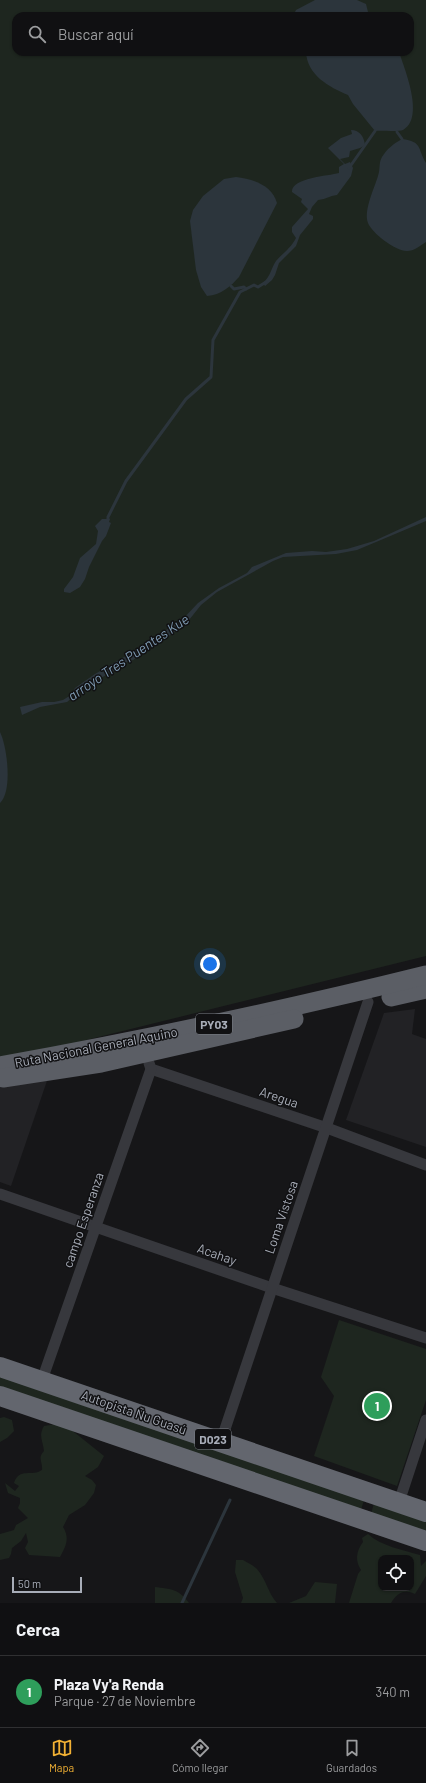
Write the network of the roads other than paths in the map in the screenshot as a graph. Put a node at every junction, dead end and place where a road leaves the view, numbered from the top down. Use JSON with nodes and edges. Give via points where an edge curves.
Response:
{"nodes":[{"id":1,"x":424,"y":987,"type":"edge"},
{"id":2,"x":368,"y":1002,"type":"junction"},
{"id":3,"x":146,"y":1054,"type":"junction"},
{"id":4,"x":0,"y":1066,"type":"edge"},
{"id":5,"x":0,"y":1079,"type":"edge"},
{"id":6,"x":327,"y":1128,"type":"junction"},
{"id":7,"x":426,"y":1165,"type":"edge"},
{"id":8,"x":0,"y":1194,"type":"edge"},
{"id":9,"x":96,"y":1226,"type":"junction"},
{"id":10,"x":272,"y":1288,"type":"junction"},
{"id":11,"x":426,"y":1338,"type":"edge"},
{"id":12,"x":0,"y":1367,"type":"edge"},
{"id":13,"x":42,"y":1380,"type":"junction"},
{"id":14,"x":0,"y":1396,"type":"edge"},
{"id":15,"x":426,"y":1420,"type":"edge"},
{"id":16,"x":221,"y":1441,"type":"junction"},
{"id":17,"x":399,"y":1502,"type":"junction"},
{"id":18,"x":426,"y":1512,"type":"edge"},
{"id":19,"x":378,"y":1524,"type":"junction"},
{"id":20,"x":426,"y":1541,"type":"edge"},
{"id":21,"x":426,"y":1553,"type":"edge"}],
"edges":[{"from":1,"to":2,"type":"highway","name":"Ruta Nacional General Aquino","number":"PY03"},
{"from":1,"to":3,"type":"highway","name":"Ruta Nacional General Aquino","number":"PY03","via":[[368,990]]},
{"from":2,"to":3,"type":"highway","name":"Ruta Nacional General Aquino","number":"PY03"},
{"from":2,"to":6,"type":"street","name":"Loma Vistosa"},
{"from":3,"to":4,"type":"highway","name":"Ruta Nacional General Aquino","number":"PY03"},
{"from":3,"to":5,"type":"highway","name":"Ruta Nacional General Aquino","number":"PY03"},
{"from":3,"to":6,"type":"street","name":"Aregua"},
{"from":3,"to":9,"type":"street","name":"campo Esperanza"},
{"from":6,"to":7,"type":"street","name":"Aregua"},
{"from":6,"to":10,"type":"street","name":"Loma Vistosa"},
{"from":8,"to":9,"type":"street","name":"Acahay"},
{"from":9,"to":10,"type":"street","name":"Acahay"},
{"from":9,"to":13,"type":"street","name":"campo Esperanza"},
{"from":10,"to":11,"type":"street","name":"Acahay"},
{"from":10,"to":16,"type":"street","name":"Loma Vistosa"},
{"from":12,"to":13,"type":"highway","name":"Autopista Ñu Guasú","number":"D023"},
{"from":13,"to":16,"type":"highway","name":"Autopista Ñu Guasú","number":"D023"},
{"from":14,"to":19,"type":"highway","name":"Autopista Ñu Guasú","number":"D023"},
{"from":15,"to":17,"type":"street"},
{"from":16,"to":17,"type":"highway","name":"Autopista Ñu Guasú","number":"D023"},
{"from":17,"to":18,"type":"highway","name":"Autopista Ñu Guasú","number":"D023"},
{"from":19,"to":20,"type":"highway","name":"Autopista Ñu Guasú","number":"D023"},
{"from":19,"to":21,"type":"highway"}]}
